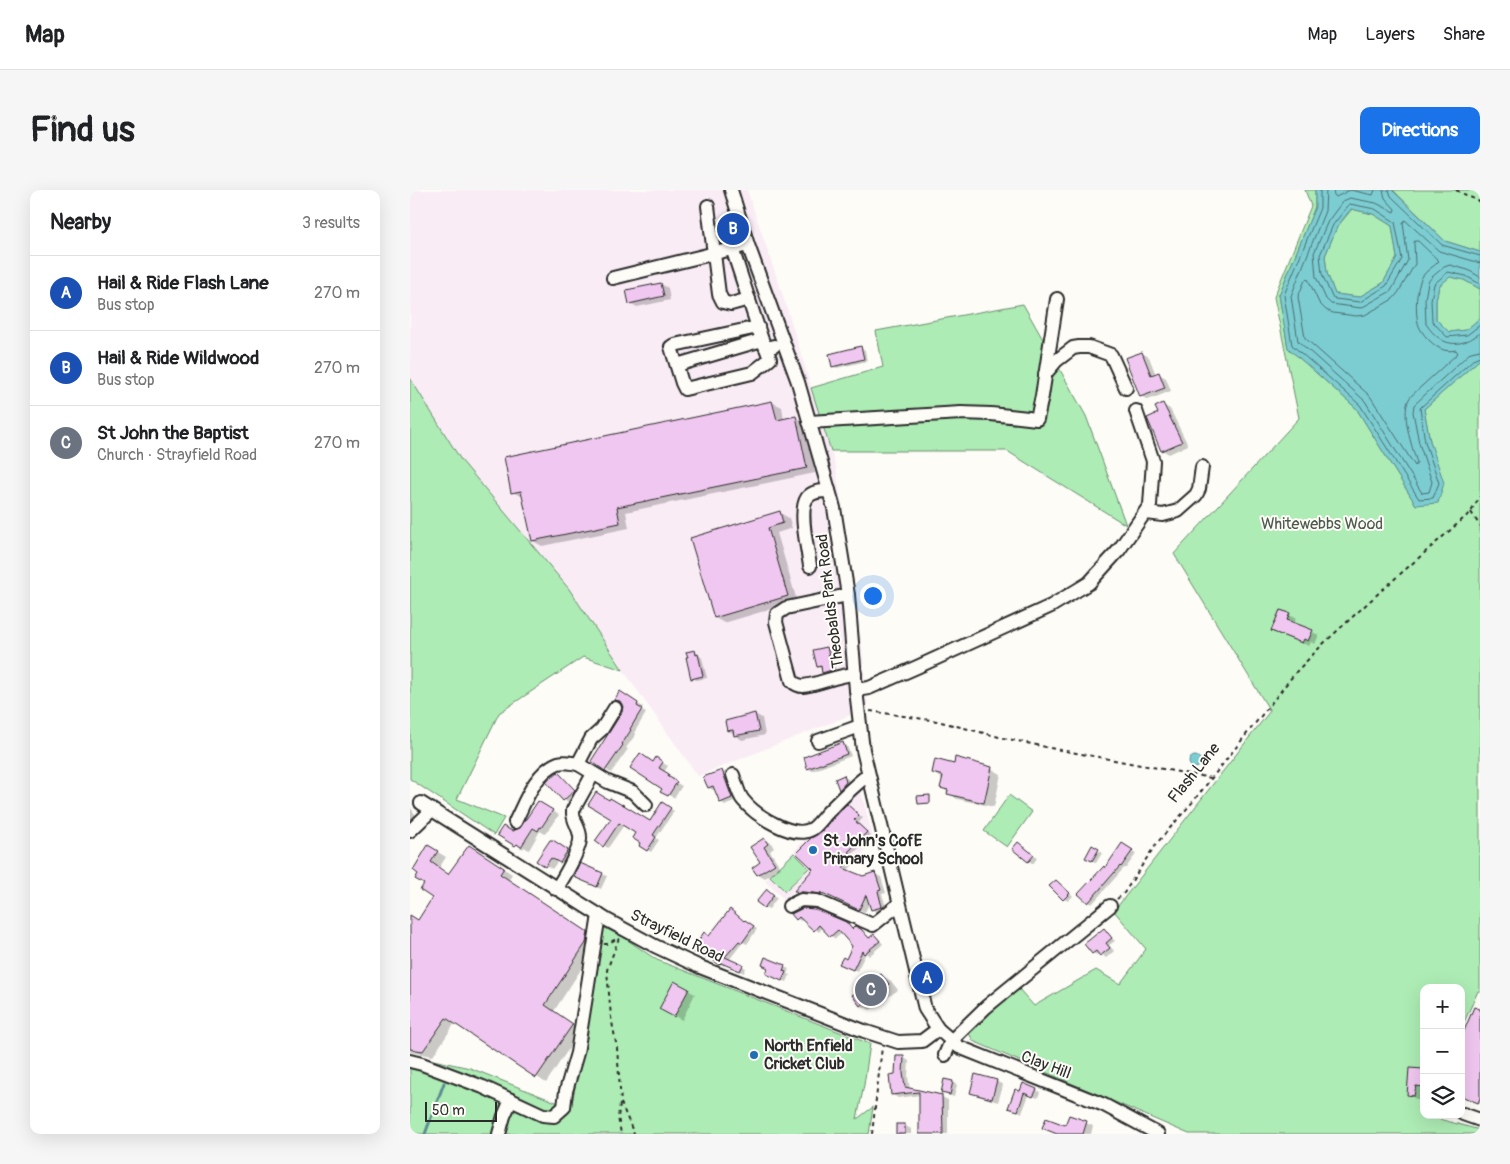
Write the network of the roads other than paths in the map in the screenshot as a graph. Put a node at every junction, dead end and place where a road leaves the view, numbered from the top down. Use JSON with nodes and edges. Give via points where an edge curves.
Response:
{"nodes":[{"id":1,"x":731,"y":190,"type":"edge"},
{"id":2,"x":708,"y":206,"type":"dead end"},
{"id":3,"x":748,"y":244,"type":"junction"},
{"id":4,"x":732,"y":248,"type":"junction"},
{"id":5,"x":713,"y":253,"type":"junction"},
{"id":6,"x":613,"y":278,"type":"dead end"},
{"id":7,"x":748,"y":299,"type":"junction"},
{"id":8,"x":1057,"y":299,"type":"dead end"},
{"id":9,"x":762,"y":338,"type":"junction"},
{"id":10,"x":784,"y":344,"type":"junction"},
{"id":11,"x":676,"y":365,"type":"junction"},
{"id":12,"x":1046,"y":374,"type":"junction"},
{"id":13,"x":1126,"y":388,"type":"dead end"},
{"id":14,"x":1136,"y":411,"type":"dead end"},
{"id":15,"x":809,"y":422,"type":"junction"},
{"id":16,"x":1202,"y":467,"type":"dead end"},
{"id":17,"x":829,"y":490,"type":"junction"},
{"id":18,"x":1146,"y":513,"type":"junction"},
{"id":19,"x":810,"y":566,"type":"dead end"},
{"id":20,"x":848,"y":595,"type":"junction"},
{"id":21,"x":855,"y":674,"type":"junction"},
{"id":22,"x":856,"y":690,"type":"junction"},
{"id":23,"x":615,"y":708,"type":"dead end"},
{"id":24,"x":860,"y":726,"type":"junction"},
{"id":25,"x":818,"y":741,"type":"dead end"},
{"id":26,"x":578,"y":764,"type":"junction"},
{"id":27,"x":593,"y":774,"type":"junction"},
{"id":28,"x":733,"y":775,"type":"dead end"},
{"id":29,"x":868,"y":775,"type":"junction"},
{"id":30,"x":646,"y":804,"type":"dead end"},
{"id":31,"x":515,"y":822,"type":"dead end"},
{"id":32,"x":410,"y":830,"type":"edge"},
{"id":33,"x":556,"y":889,"type":"junction"},
{"id":34,"x":899,"y":904,"type":"junction"},
{"id":35,"x":789,"y":906,"type":"dead end"},
{"id":36,"x":1110,"y":906,"type":"road end"},
{"id":37,"x":600,"y":915,"type":"junction"},
{"id":38,"x":929,"y":1017,"type":"joint"},
{"id":39,"x":938,"y":1029,"type":"junction"},
{"id":40,"x":951,"y":1041,"type":"junction"},
{"id":41,"x":945,"y":1055,"type":"dead end"},
{"id":42,"x":410,"y":1061,"type":"edge"},
{"id":43,"x":511,"y":1100,"type":"junction"},
{"id":44,"x":1465,"y":1115,"type":"edge"},
{"id":45,"x":1480,"y":1120,"type":"edge"},
{"id":46,"x":499,"y":1134,"type":"edge"},
{"id":47,"x":1158,"y":1134,"type":"edge"}],
"edges":[{"from":1,"to":3,"type":"street","name":"Theobalds Park Road"},
{"from":2,"to":5,"type":"street"},
{"from":3,"to":4,"type":"street"},
{"from":3,"to":10,"type":"street","name":"Theobalds Park Road"},
{"from":4,"to":5,"type":"street"},
{"from":4,"to":7,"type":"street"},
{"from":5,"to":6,"type":"street"},
{"from":5,"to":7,"type":"street","via":[[718,294],[723,302],[731,304]]},
{"from":7,"to":9,"type":"street"},
{"from":8,"to":12,"type":"street"},
{"from":9,"to":10,"type":"street"},
{"from":9,"to":11,"type":"street"},
{"from":9,"to":11,"type":"street","via":[[674,345]]},
{"from":9,"to":11,"type":"street","via":[[770,359],[752,373],[685,389]]},
{"from":10,"to":15,"type":"street","name":"Theobalds Park Road"},
{"from":12,"to":13,"type":"street","via":[[1072,348],[1084,346],[1111,355]]},
{"from":12,"to":15,"type":"street","via":[[1036,420],[961,413]]},
{"from":14,"to":18,"type":"street","via":[[1153,461],[1150,505]]},
{"from":15,"to":17,"type":"street","name":"Theobalds Park Road"},
{"from":16,"to":18,"type":"street","via":[[1196,495],[1178,511],[1163,516]]},
{"from":17,"to":19,"type":"street","via":[[816,492],[803,506]]},
{"from":17,"to":20,"type":"street","name":"Theobalds Park Road"},
{"from":18,"to":22,"type":"street","via":[[1089,583],[1051,606],[869,688]]},
{"from":20,"to":21,"type":"street","name":"Theobalds Park Road"},
{"from":20,"to":21,"type":"street","via":[[786,608],[777,614],[776,622],[795,684],[802,686],[842,674]]},
{"from":21,"to":22,"type":"street","name":"Theobalds Park Road"},
{"from":22,"to":24,"type":"street","name":"Theobalds Park Road"},
{"from":23,"to":26,"type":"street","via":[[602,729],[591,739]]},
{"from":24,"to":25,"type":"street"},
{"from":24,"to":29,"type":"street","name":"Theobalds Park Road"},
{"from":26,"to":27,"type":"street"},
{"from":26,"to":31,"type":"street","via":[[557,763],[539,778]]},
{"from":27,"to":30,"type":"street","via":[[632,792]]},
{"from":27,"to":33,"type":"street","via":[[573,810],[580,841]]},
{"from":28,"to":29,"type":"street","via":[[742,798],[750,808],[769,822],[800,831],[813,828],[855,784]]},
{"from":29,"to":34,"type":"street","name":"Theobalds Park Road"},
{"from":32,"to":33,"type":"street","name":"Strayfield Road","via":[[426,806]]},
{"from":33,"to":37,"type":"street","name":"Strayfield Road"},
{"from":34,"to":35,"type":"street","via":[[874,925],[816,901],[802,900]]},
{"from":34,"to":38,"type":"street","name":"Theobalds Park Road","via":[[922,1001]]},
{"from":36,"to":40,"type":"street","via":[[986,1007]]},
{"from":37,"to":39,"type":"street","name":"Strayfield Road","via":[[700,967],[882,1038],[898,1042],[922,1041]]},
{"from":37,"to":43,"type":"street","via":[[577,1053],[564,1108],[554,1116],[543,1115]]},
{"from":38,"to":39,"type":"street","name":"Clay Hill"},
{"from":39,"to":40,"type":"street","name":"Clay Hill"},
{"from":40,"to":41,"type":"street"},
{"from":40,"to":47,"type":"street","name":"Clay Hill","via":[[970,1053],[1104,1105]]},
{"from":42,"to":43,"type":"street"},
{"from":43,"to":46,"type":"street"},
{"from":44,"to":45,"type":"street"}]}
